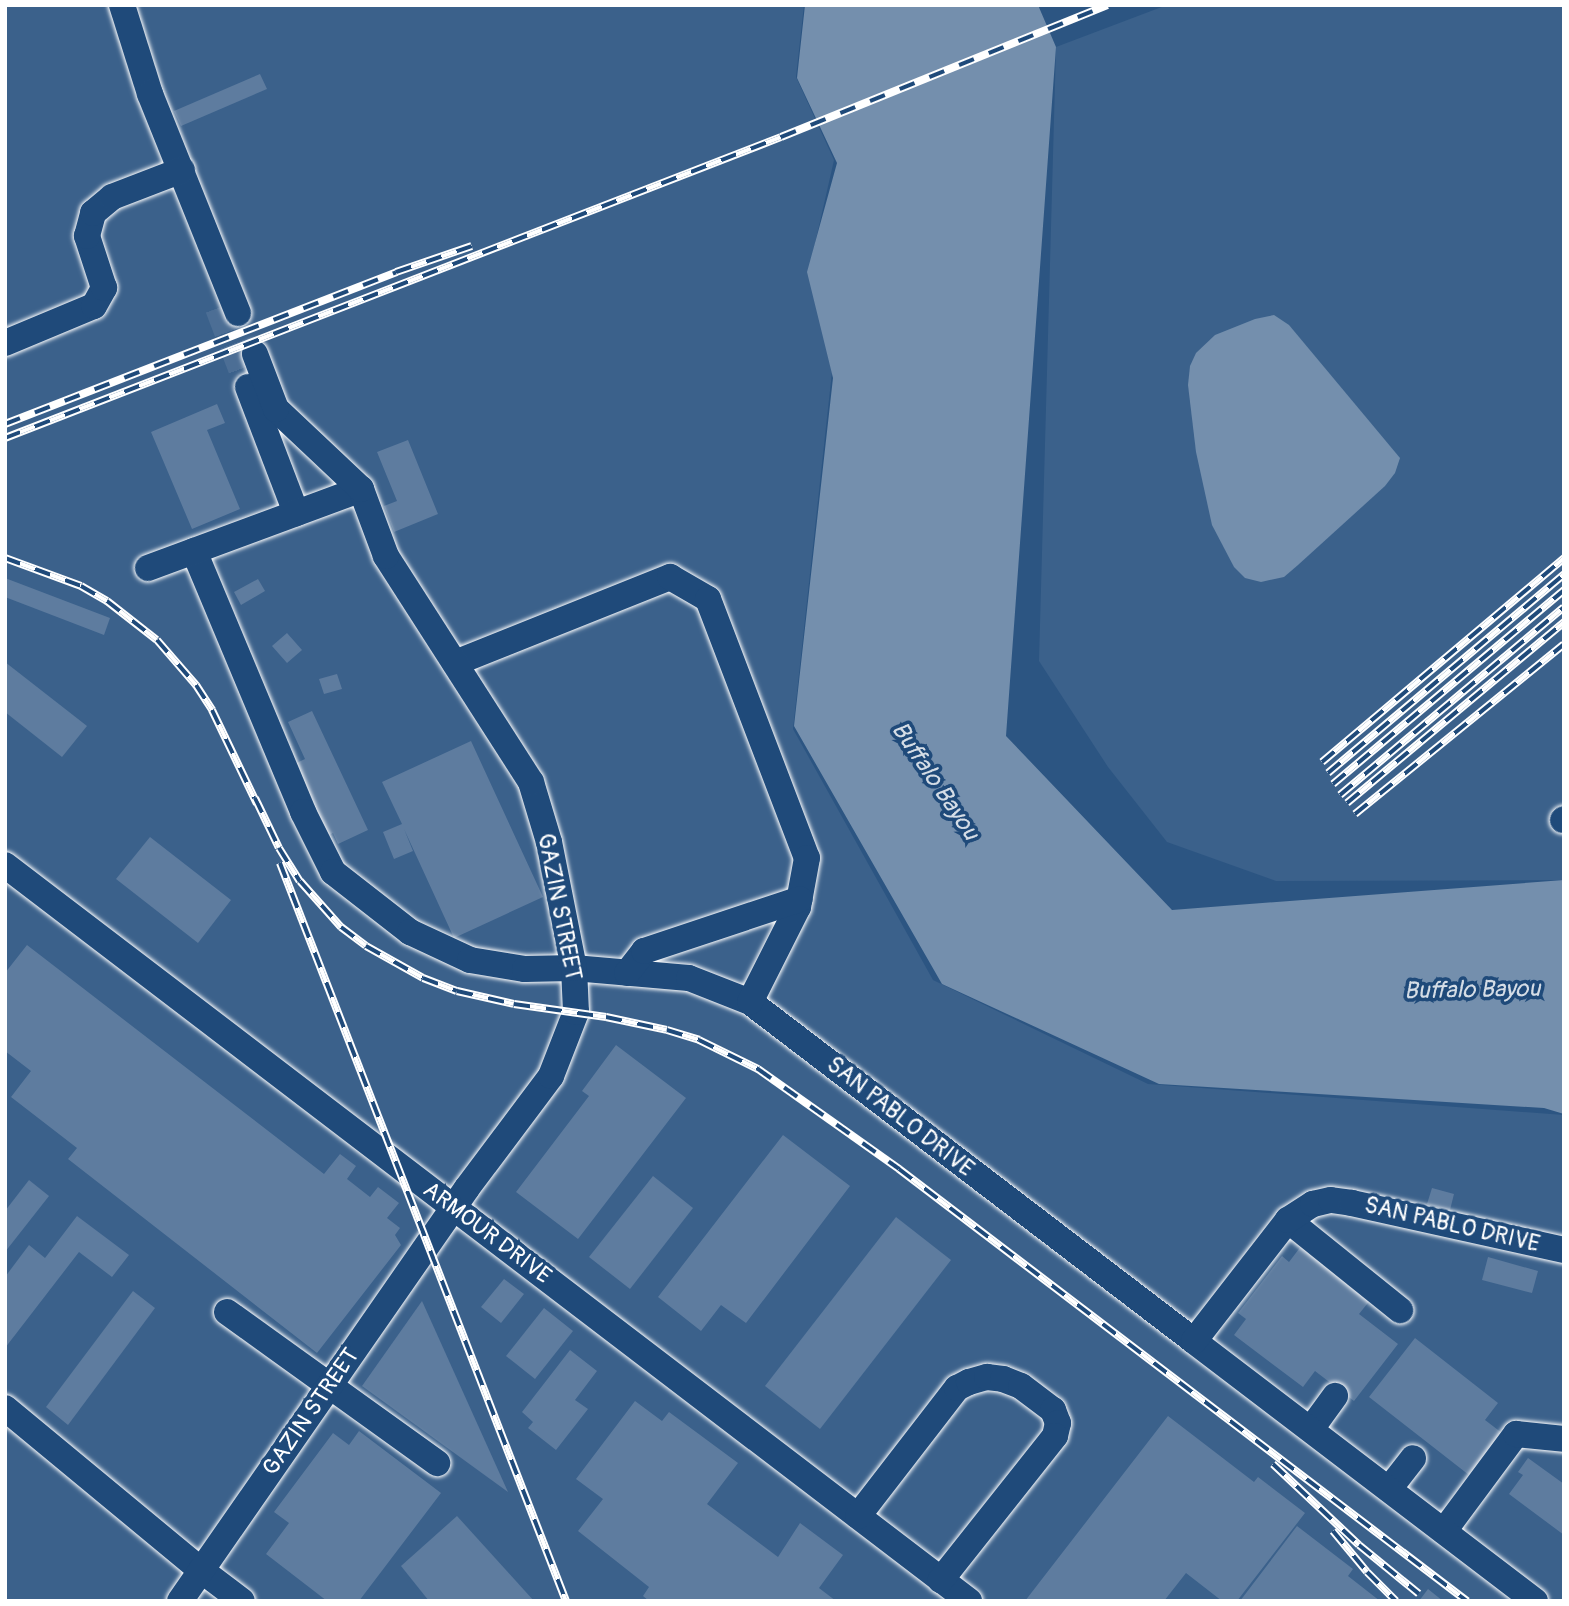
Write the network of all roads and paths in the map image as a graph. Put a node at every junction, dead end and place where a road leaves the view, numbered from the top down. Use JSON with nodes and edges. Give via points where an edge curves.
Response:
{"nodes":[{"id":1,"x":122,"y":5,"type":"edge"},
{"id":2,"x":175,"y":173,"type":"junction"},
{"id":3,"x":228,"y":310,"type":"tunnel mouth"},
{"id":4,"x":5,"y":343,"type":"edge"},
{"id":5,"x":255,"y":354,"type":"dead end"},
{"id":6,"x":248,"y":387,"type":"tunnel mouth"},
{"id":7,"x":360,"y":489,"type":"junction"},
{"id":8,"x":296,"y":513,"type":"junction"},
{"id":9,"x":194,"y":551,"type":"junction"},
{"id":10,"x":148,"y":568,"type":"dead end"},
{"id":11,"x":455,"y":663,"type":"junction"},
{"id":12,"x":5,"y":865,"type":"edge"},
{"id":13,"x":800,"y":899,"type":"junction"},
{"id":14,"x":574,"y":968,"type":"junction"},
{"id":15,"x":627,"y":973,"type":"junction"},
{"id":16,"x":750,"y":1002,"type":"junction"},
{"id":17,"x":455,"y":1208,"type":"junction"},
{"id":18,"x":1288,"y":1220,"type":"junction"},
{"id":19,"x":1564,"y":1250,"type":"edge"},
{"id":20,"x":1400,"y":1310,"type":"dead end"},
{"id":21,"x":228,"y":1312,"type":"dead end"},
{"id":22,"x":1194,"y":1341,"type":"junction"},
{"id":23,"x":330,"y":1386,"type":"junction"},
{"id":24,"x":1335,"y":1396,"type":"dead end"},
{"id":25,"x":5,"y":1408,"type":"edge"},
{"id":26,"x":1311,"y":1429,"type":"junction"},
{"id":27,"x":1564,"y":1439,"type":"edge"},
{"id":28,"x":1413,"y":1458,"type":"dead end"},
{"id":29,"x":437,"y":1463,"type":"dead end"},
{"id":30,"x":1389,"y":1489,"type":"junction"},
{"id":31,"x":858,"y":1516,"type":"junction"},
{"id":32,"x":1444,"y":1531,"type":"junction"},
{"id":33,"x":201,"y":1570,"type":"junction"},
{"id":34,"x":941,"y":1580,"type":"junction"},
{"id":35,"x":180,"y":1601,"type":"edge"},
{"id":36,"x":242,"y":1601,"type":"edge"},
{"id":37,"x":969,"y":1601,"type":"edge"},
{"id":38,"x":1535,"y":1601,"type":"edge"}],
"edges":[{"from":1,"to":2,"type":"street"},
{"from":2,"to":3,"type":"street"},
{"from":2,"to":4,"type":"street","via":[[113,197],[93,213],[87,236],[104,288],[94,306]]},
{"from":5,"to":7,"type":"street","via":[[276,410]]},
{"from":6,"to":8,"type":"street"},
{"from":7,"to":8,"type":"street"},
{"from":7,"to":11,"type":"street","name":"GAZIN STREET","via":[[386,555]]},
{"from":8,"to":9,"type":"street"},
{"from":9,"to":10,"type":"street"},
{"from":9,"to":14,"type":"street","name":"SAN PABLO DRIVE","via":[[303,812],[333,872],[410,932],[470,960],[524,969]]},
{"from":11,"to":13,"type":"street","via":[[670,577],[708,599],[807,858]]},
{"from":11,"to":14,"type":"street","name":"GAZIN STREET","via":[[531,782],[549,842]]},
{"from":12,"to":17,"type":"street","name":"ARMOUR DRIVE"},
{"from":13,"to":15,"type":"street","via":[[644,951]]},
{"from":13,"to":16,"type":"street"},
{"from":14,"to":15,"type":"street","name":"SAN PABLO DRIVE"},
{"from":14,"to":17,"type":"street","name":"GAZIN STREET","via":[[576,1012],[551,1076]]},
{"from":15,"to":16,"type":"street","name":"SAN PABLO DRIVE","via":[[688,978]]},
{"from":16,"to":22,"type":"street","name":"SAN PABLO DRIVE"},
{"from":17,"to":23,"type":"street","name":"GAZIN STREET"},
{"from":17,"to":31,"type":"street","name":"ARMOUR DRIVE"},
{"from":18,"to":19,"type":"street","name":"SAN PABLO DRIVE","via":[[1313,1204],[1331,1200]]},
{"from":18,"to":20,"type":"street"},
{"from":18,"to":22,"type":"street","name":"SAN PABLO DRIVE"},
{"from":21,"to":23,"type":"street"},
{"from":22,"to":26,"type":"street","name":"SAN PABLO DRIVE"},
{"from":23,"to":29,"type":"street"},
{"from":23,"to":33,"type":"street","name":"GAZIN STREET"},
{"from":24,"to":26,"type":"street"},
{"from":25,"to":33,"type":"street"},
{"from":26,"to":30,"type":"street","name":"SAN PABLO DRIVE"},
{"from":27,"to":32,"type":"street","via":[[1516,1434]]},
{"from":28,"to":30,"type":"street"},
{"from":30,"to":32,"type":"street","name":"SAN PABLO DRIVE"},
{"from":31,"to":34,"type":"street","name":"ARMOUR DRIVE"},
{"from":31,"to":34,"type":"street","via":[[957,1388],[968,1381],[1003,1379],[1021,1386],[1053,1410],[1058,1423],[1055,1436]]},
{"from":32,"to":38,"type":"street","name":"SAN PABLO DRIVE"},
{"from":33,"to":35,"type":"street","name":"GAZIN STREET"},
{"from":33,"to":36,"type":"street"},
{"from":34,"to":37,"type":"street","name":"ARMOUR DRIVE"}]}
